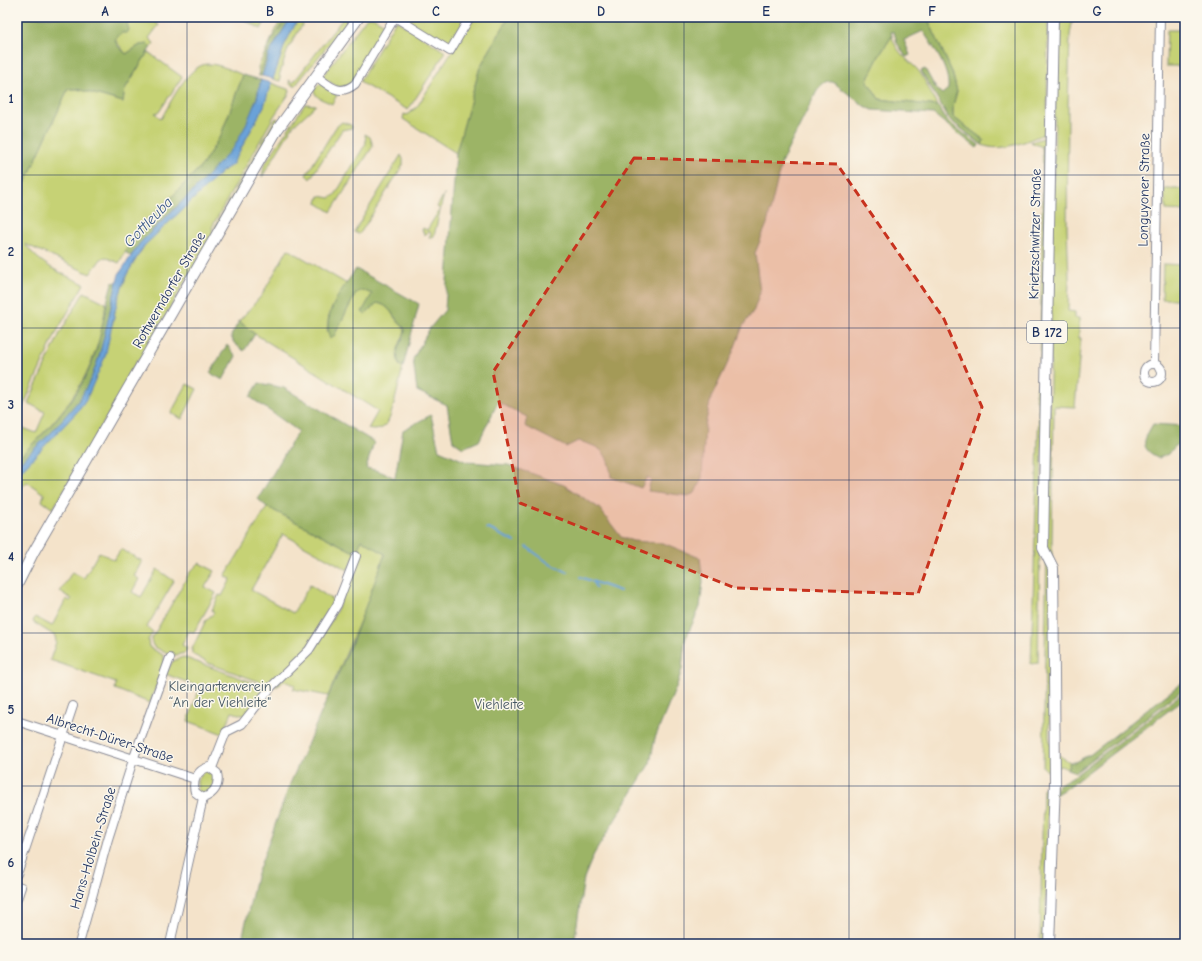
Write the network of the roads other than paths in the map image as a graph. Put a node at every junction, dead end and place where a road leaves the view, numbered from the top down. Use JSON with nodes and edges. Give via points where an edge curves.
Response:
{"nodes":[{"id":1,"x":358,"y":17,"type":"edge"},
{"id":2,"x":395,"y":17,"type":"edge"},
{"id":3,"x":470,"y":17,"type":"edge"},
{"id":4,"x":1160,"y":17,"type":"edge"},
{"id":5,"x":1054,"y":18,"type":"edge"},
{"id":6,"x":316,"y":76,"type":"junction"},
{"id":7,"x":1154,"y":364,"type":"dead end"},
{"id":8,"x":356,"y":556,"type":"dead end"},
{"id":9,"x":17,"y":585,"type":"edge"},
{"id":10,"x":170,"y":658,"type":"dead end"},
{"id":11,"x":73,"y":706,"type":"dead end"},
{"id":12,"x":17,"y":721,"type":"edge"},
{"id":13,"x":64,"y":736,"type":"junction"},
{"id":14,"x":133,"y":760,"type":"junction"},
{"id":15,"x":212,"y":768,"type":"junction"},
{"id":16,"x":195,"y":779,"type":"junction"},
{"id":17,"x":203,"y":798,"type":"junction"},
{"id":18,"x":17,"y":874,"type":"edge"},
{"id":19,"x":17,"y":886,"type":"edge"},
{"id":20,"x":17,"y":899,"type":"edge"},
{"id":21,"x":79,"y":944,"type":"edge"},
{"id":22,"x":170,"y":944,"type":"edge"},
{"id":23,"x":1049,"y":944,"type":"edge"}],
"edges":[{"from":1,"to":6,"type":"main road","name":"Rottwerndorfer Straße"},
{"from":2,"to":3,"type":"street","via":[[450,51]]},
{"from":2,"to":6,"type":"street","via":[[355,84],[350,88],[336,89]]},
{"from":4,"to":7,"type":"street","name":"Longuyoner Straße"},
{"from":5,"to":23,"type":"main road","name":"Krietzschwitzer Straße","number":"B 172","via":[[1043,548],[1053,568],[1055,782]]},
{"from":6,"to":9,"type":"main road","name":"Rottwerndorfer Straße","via":[[274,134]]},
{"from":8,"to":15,"type":"street","via":[[337,605],[309,650],[272,686],[242,724],[226,732]]},
{"from":10,"to":14,"type":"street","name":"Hans-Holbein-Straße"},
{"from":11,"to":13,"type":"street"},
{"from":12,"to":13,"type":"street","name":"Albrecht-Dürer-Straße"},
{"from":13,"to":14,"type":"street","name":"Albrecht-Dürer-Straße"},
{"from":13,"to":18,"type":"street"},
{"from":14,"to":16,"type":"street","name":"Albrecht-Dürer-Straße"},
{"from":14,"to":21,"type":"street","name":"Hans-Holbein-Straße"},
{"from":15,"to":16,"type":"street","via":[[205,768]]},
{"from":15,"to":17,"type":"street","via":[[217,773],[217,786],[212,794]]},
{"from":16,"to":17,"type":"street","via":[[195,792]]},
{"from":17,"to":22,"type":"street"},
{"from":19,"to":20,"type":"street","via":[[22,887]]}]}
